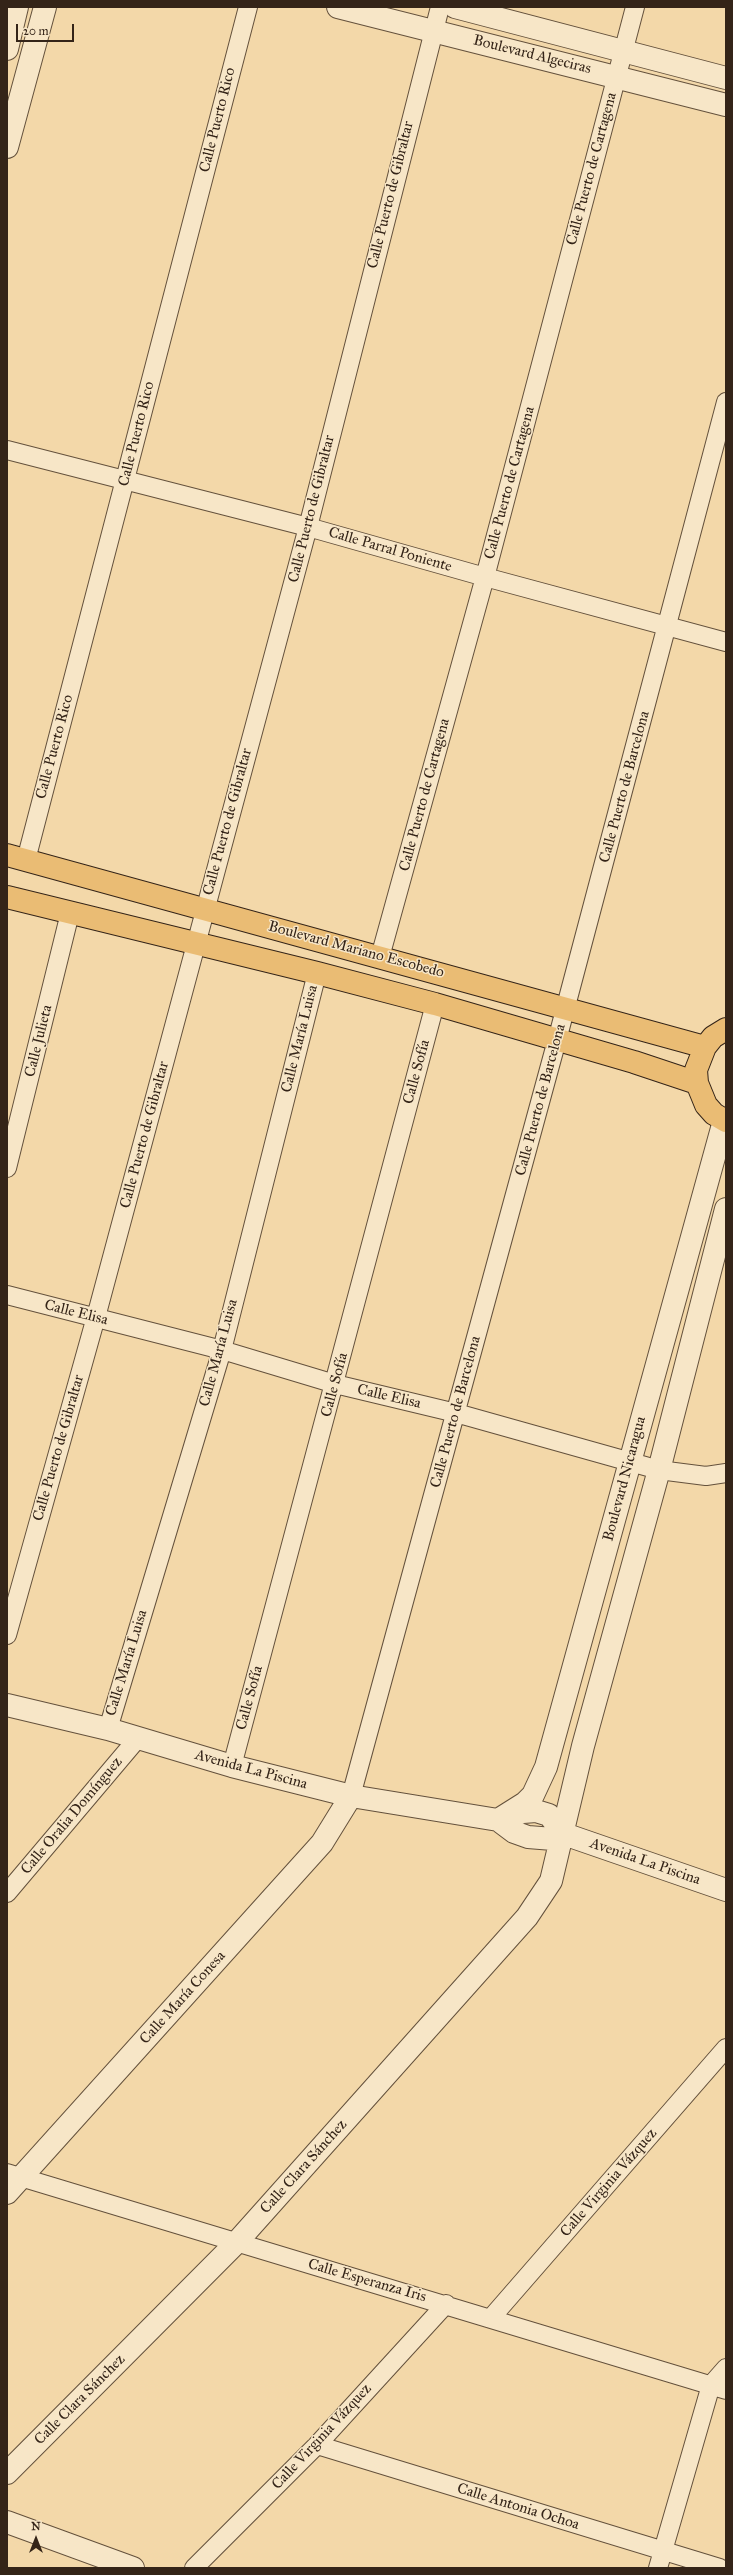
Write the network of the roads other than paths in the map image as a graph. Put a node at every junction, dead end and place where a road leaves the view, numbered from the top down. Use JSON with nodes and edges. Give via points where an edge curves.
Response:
{"nodes":[{"id":1,"x":17,"y":7,"type":"edge"},
{"id":2,"x":45,"y":7,"type":"edge"},
{"id":3,"x":248,"y":7,"type":"edge"},
{"id":4,"x":338,"y":7,"type":"edge"},
{"id":5,"x":440,"y":7,"type":"edge"},
{"id":6,"x":455,"y":7,"type":"edge"},
{"id":7,"x":635,"y":7,"type":"edge"},
{"id":8,"x":433,"y":30,"type":"junction"},
{"id":9,"x":7,"y":49,"type":"edge"},
{"id":10,"x":623,"y":52,"type":"junction"},
{"id":11,"x":617,"y":76,"type":"junction"},
{"id":12,"x":726,"y":78,"type":"edge"},
{"id":13,"x":726,"y":105,"type":"edge"},
{"id":14,"x":7,"y":147,"type":"edge"},
{"id":15,"x":726,"y":402,"type":"edge"},
{"id":16,"x":7,"y":450,"type":"edge"},
{"id":17,"x":126,"y":481,"type":"junction"},
{"id":18,"x":308,"y":527,"type":"junction"},
{"id":19,"x":485,"y":577,"type":"junction"},
{"id":20,"x":669,"y":626,"type":"junction"},
{"id":21,"x":726,"y":642,"type":"edge"},
{"id":22,"x":16,"y":858,"type":"edge"},
{"id":23,"x":7,"y":897,"type":"edge"},
{"id":24,"x":205,"y":909,"type":"junction"},
{"id":25,"x":70,"y":913,"type":"junction"},
{"id":26,"x":196,"y":943,"type":"junction"},
{"id":27,"x":380,"y":957,"type":"junction"},
{"id":28,"x":316,"y":972,"type":"junction"},
{"id":29,"x":435,"y":1004,"type":"junction"},
{"id":30,"x":566,"y":1008,"type":"junction"},
{"id":31,"x":726,"y":1029,"type":"edge"},
{"id":32,"x":557,"y":1040,"type":"junction"},
{"id":33,"x":705,"y":1047,"type":"junction"},
{"id":34,"x":697,"y":1083,"type":"junction"},
{"id":35,"x":725,"y":1121,"type":"edge"},
{"id":36,"x":7,"y":1168,"type":"edge"},
{"id":37,"x":726,"y":1209,"type":"edge"},
{"id":38,"x":7,"y":1295,"type":"edge"},
{"id":39,"x":96,"y":1318,"type":"junction"},
{"id":40,"x":222,"y":1350,"type":"junction"},
{"id":41,"x":335,"y":1384,"type":"junction"},
{"id":42,"x":456,"y":1413,"type":"junction"},
{"id":43,"x":629,"y":1462,"type":"junction"},
{"id":44,"x":659,"y":1470,"type":"junction"},
{"id":45,"x":726,"y":1473,"type":"edge"},
{"id":46,"x":7,"y":1635,"type":"edge"},
{"id":47,"x":7,"y":1705,"type":"edge"},
{"id":48,"x":108,"y":1729,"type":"junction"},
{"id":49,"x":138,"y":1738,"type":"junction"},
{"id":50,"x":232,"y":1766,"type":"junction"},
{"id":51,"x":351,"y":1796,"type":"junction"},
{"id":52,"x":498,"y":1820,"type":"junction"},
{"id":53,"x":564,"y":1834,"type":"junction"},
{"id":54,"x":726,"y":1888,"type":"edge"},
{"id":55,"x":7,"y":1893,"type":"edge"},
{"id":56,"x":726,"y":2048,"type":"edge"},
{"id":57,"x":12,"y":2181,"type":"edge"},
{"id":58,"x":236,"y":2243,"type":"junction"},
{"id":59,"x":446,"y":2304,"type":"junction"},
{"id":60,"x":491,"y":2318,"type":"junction"},
{"id":61,"x":726,"y":2368,"type":"edge"},
{"id":62,"x":718,"y":2388,"type":"edge"},
{"id":63,"x":317,"y":2445,"type":"junction"},
{"id":64,"x":7,"y":2473,"type":"edge"},
{"id":65,"x":7,"y":2522,"type":"edge"},
{"id":66,"x":661,"y":2560,"type":"edge"},
{"id":67,"x":133,"y":2568,"type":"edge"},
{"id":68,"x":194,"y":2568,"type":"edge"},
{"id":69,"x":720,"y":2568,"type":"edge"}],
"edges":[{"from":1,"to":9,"type":"street"},
{"from":2,"to":14,"type":"street"},
{"from":3,"to":17,"type":"street","name":"Calle Puerto Rico"},
{"from":4,"to":8,"type":"street","name":"Boulevard Algeciras"},
{"from":5,"to":8,"type":"street","name":"Calle Puerto de Gibraltar"},
{"from":6,"to":10,"type":"street","name":"Boulevard Algeciras"},
{"from":7,"to":10,"type":"street","name":"Calle Puerto de Cartagena"},
{"from":8,"to":11,"type":"street","name":"Boulevard Algeciras"},
{"from":8,"to":18,"type":"street","name":"Calle Puerto de Gibraltar"},
{"from":10,"to":11,"type":"street","name":"Calle Puerto de Cartagena"},
{"from":10,"to":12,"type":"street","name":"Boulevard Algeciras"},
{"from":11,"to":13,"type":"street","name":"Boulevard Algeciras"},
{"from":11,"to":19,"type":"street","name":"Calle Puerto de Cartagena"},
{"from":15,"to":20,"type":"street","name":"Calle Puerto de Barcelona"},
{"from":16,"to":17,"type":"street","name":"Calle Parral Poniente"},
{"from":17,"to":18,"type":"street","name":"Calle Parral Poniente"},
{"from":17,"to":22,"type":"street","name":"Calle Puerto Rico"},
{"from":18,"to":19,"type":"street","name":"Calle Parral Poniente"},
{"from":18,"to":24,"type":"street","name":"Calle Puerto de Gibraltar"},
{"from":19,"to":20,"type":"street","name":"Calle Parral Poniente"},
{"from":19,"to":27,"type":"street","name":"Calle Puerto de Cartagena"},
{"from":20,"to":21,"type":"street","name":"Calle Parral Poniente"},
{"from":20,"to":30,"type":"street","name":"Calle Puerto de Barcelona"},
{"from":22,"to":24,"type":"main road","name":"Boulevard Mariano Escobedo"},
{"from":23,"to":25,"type":"main road"},
{"from":24,"to":26,"type":"street","name":"Calle Puerto de Gibraltar"},
{"from":24,"to":27,"type":"main road","name":"Boulevard Mariano Escobedo"},
{"from":25,"to":26,"type":"main road"},
{"from":25,"to":36,"type":"street","name":"Calle Julieta"},
{"from":26,"to":28,"type":"main road"},
{"from":26,"to":39,"type":"street","name":"Calle Puerto de Gibraltar"},
{"from":27,"to":30,"type":"main road","name":"Boulevard Mariano Escobedo"},
{"from":28,"to":29,"type":"main road"},
{"from":28,"to":40,"type":"street","name":"Calle María Luisa"},
{"from":29,"to":32,"type":"main road"},
{"from":29,"to":41,"type":"street","name":"Calle Sofía"},
{"from":30,"to":32,"type":"street","name":"Calle Puerto de Barcelona"},
{"from":30,"to":33,"type":"main road","name":"Boulevard Mariano Escobedo"},
{"from":31,"to":33,"type":"main road","via":[[713,1037]]},
{"from":32,"to":34,"type":"main road"},
{"from":32,"to":42,"type":"street","name":"Calle Puerto de Barcelona"},
{"from":33,"to":34,"type":"main road","via":[[698,1064]]},
{"from":34,"to":35,"type":"main road","via":[[706,1105]]},
{"from":35,"to":43,"type":"street","name":"Boulevard Nicaragua"},
{"from":37,"to":44,"type":"street","name":"Boulevard Nicaragua"},
{"from":38,"to":39,"type":"street","name":"Calle Elisa"},
{"from":39,"to":40,"type":"street","name":"Calle Elisa"},
{"from":39,"to":46,"type":"street","name":"Calle Puerto de Gibraltar"},
{"from":40,"to":41,"type":"street","name":"Calle Elisa"},
{"from":40,"to":48,"type":"street","name":"Calle María Luisa"},
{"from":41,"to":42,"type":"street","name":"Calle Elisa"},
{"from":41,"to":50,"type":"street","name":"Calle Sofía"},
{"from":42,"to":43,"type":"street","name":"Calle Elisa"},
{"from":42,"to":51,"type":"street","name":"Calle Puerto de Barcelona"},
{"from":43,"to":44,"type":"street","name":"Calle Elisa"},
{"from":43,"to":52,"type":"street","name":"Boulevard Nicaragua","via":[[546,1767],[533,1795]]},
{"from":44,"to":45,"type":"street","name":"Calle Elisa","via":[[706,1476]]},
{"from":44,"to":53,"type":"street","name":"Boulevard Nicaragua","via":[[582,1746]]},
{"from":47,"to":48,"type":"street","name":"Avenida La Piscina"},
{"from":48,"to":49,"type":"street","name":"Avenida La Piscina"},
{"from":49,"to":50,"type":"street","name":"Avenida La Piscina"},
{"from":49,"to":55,"type":"street","name":"Calle Oralia Domínguez"},
{"from":50,"to":51,"type":"street","name":"Avenida La Piscina"},
{"from":51,"to":52,"type":"street","name":"Avenida La Piscina"},
{"from":51,"to":57,"type":"street","name":"Calle María Conesa","via":[[322,1843]]},
{"from":52,"to":53,"type":"street","name":"Avenida La Piscina","via":[[523,1812],[536,1811],[549,1815]]},
{"from":53,"to":54,"type":"street","name":"Avenida La Piscina"},
{"from":53,"to":58,"type":"street","name":"Calle Clara Sánchez","via":[[551,1881],[527,1917]]},
{"from":56,"to":60,"type":"street","name":"Calle Virginia Vázquez"},
{"from":57,"to":58,"type":"street","name":"Calle Esperanza Iris"},
{"from":58,"to":59,"type":"street","name":"Calle Esperanza Iris"},
{"from":58,"to":64,"type":"street","name":"Calle Clara Sánchez"},
{"from":59,"to":60,"type":"street","name":"Calle Esperanza Iris"},
{"from":59,"to":63,"type":"street","name":"Calle Virginia Vázquez"},
{"from":60,"to":62,"type":"street","name":"Calle Esperanza Iris"},
{"from":61,"to":62,"type":"street"},
{"from":62,"to":66,"type":"street"},
{"from":63,"to":66,"type":"street","name":"Calle Antonia Ochoa"},
{"from":63,"to":68,"type":"street","name":"Calle Virginia Vázquez"},
{"from":65,"to":67,"type":"street"},
{"from":66,"to":69,"type":"street","name":"Calle Antonia Ochoa"}]}
